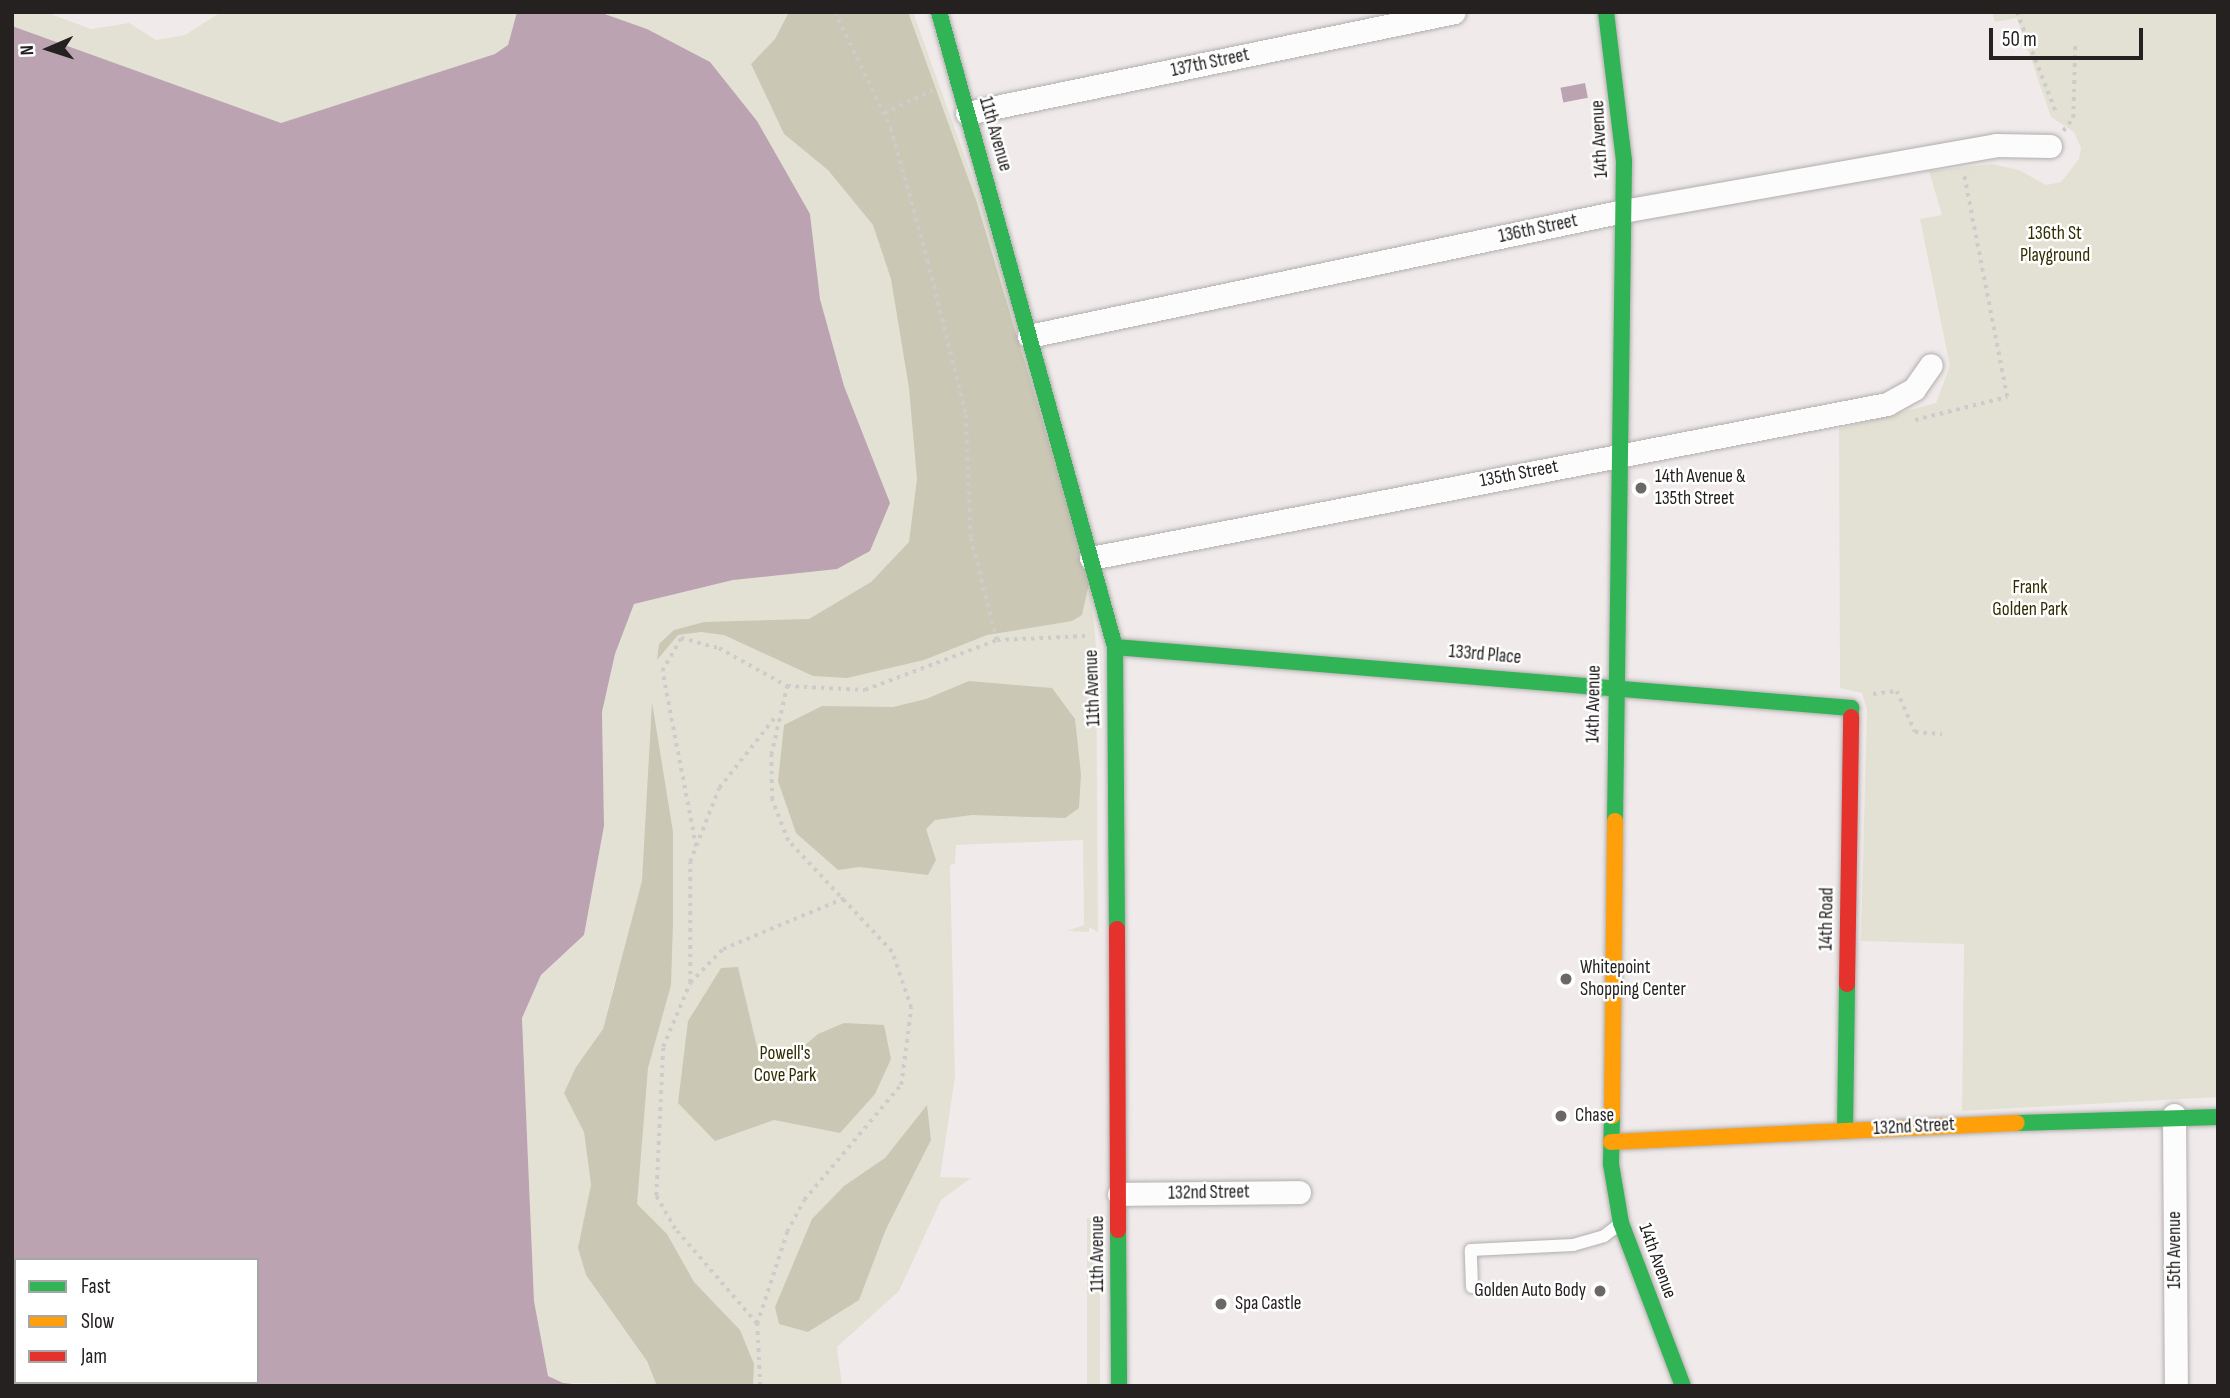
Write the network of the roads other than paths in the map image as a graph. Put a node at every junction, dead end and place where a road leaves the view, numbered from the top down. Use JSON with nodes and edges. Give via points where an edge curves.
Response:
{"nodes":[{"id":1,"x":939,"y":12,"type":"edge"},
{"id":2,"x":1454,"y":12,"type":"edge"},
{"id":3,"x":1606,"y":12,"type":"edge"},
{"id":4,"x":967,"y":113,"type":"junction"},
{"id":5,"x":2050,"y":146,"type":"dead end"},
{"id":6,"x":1623,"y":211,"type":"junction"},
{"id":7,"x":1029,"y":336,"type":"junction"},
{"id":8,"x":1931,"y":365,"type":"dead end"},
{"id":9,"x":1619,"y":454,"type":"junction"},
{"id":10,"x":1091,"y":558,"type":"junction"},
{"id":11,"x":1113,"y":640,"type":"junction"},
{"id":12,"x":1615,"y":686,"type":"junction"},
{"id":13,"x":1851,"y":708,"type":"joint"},
{"id":14,"x":2174,"y":1115,"type":"junction"},
{"id":15,"x":2218,"y":1117,"type":"edge"},
{"id":16,"x":1845,"y":1131,"type":"junction"},
{"id":17,"x":1611,"y":1142,"type":"junction"},
{"id":18,"x":1299,"y":1192,"type":"dead end"},
{"id":19,"x":1119,"y":1194,"type":"junction"},
{"id":20,"x":1621,"y":1223,"type":"junction"},
{"id":21,"x":1472,"y":1287,"type":"dead end"},
{"id":22,"x":1119,"y":1386,"type":"edge"},
{"id":23,"x":1683,"y":1386,"type":"edge"},
{"id":24,"x":2176,"y":1386,"type":"edge"}],
"edges":[{"from":1,"to":4,"type":"street","name":"11th Avenue"},
{"from":2,"to":4,"type":"street","name":"137th Street"},
{"from":3,"to":6,"type":"street","name":"14th Avenue","via":[[1618,83]]},
{"from":4,"to":7,"type":"street","name":"11th Avenue"},
{"from":5,"to":6,"type":"street","name":"136th Street","via":[[1996,145]]},
{"from":6,"to":7,"type":"street","name":"136th Street"},
{"from":6,"to":9,"type":"street","name":"14th Avenue"},
{"from":7,"to":10,"type":"street","name":"11th Avenue"},
{"from":8,"to":9,"type":"street","name":"135th Street","via":[[1914,389],[1887,404]]},
{"from":9,"to":10,"type":"street","name":"135th Street"},
{"from":9,"to":12,"type":"street","name":"14th Avenue"},
{"from":10,"to":11,"type":"street","name":"11th Avenue"},
{"from":11,"to":12,"type":"street","name":"133rd Place"},
{"from":11,"to":19,"type":"street","name":"11th Avenue"},
{"from":12,"to":13,"type":"street","name":"133rd Place"},
{"from":12,"to":17,"type":"street","name":"14th Avenue"},
{"from":13,"to":16,"type":"street","name":"14th Road"},
{"from":14,"to":15,"type":"street","name":"132nd Street"},
{"from":14,"to":16,"type":"street","name":"132nd Street"},
{"from":14,"to":24,"type":"street","name":"15th Avenue"},
{"from":16,"to":17,"type":"street","name":"132nd Street"},
{"from":17,"to":20,"type":"street","name":"14th Avenue"},
{"from":18,"to":19,"type":"street","name":"132nd Street"},
{"from":19,"to":22,"type":"street","name":"11th Avenue"},
{"from":20,"to":21,"type":"lane","via":[[1604,1236],[1573,1245],[1471,1250]]},
{"from":20,"to":23,"type":"street","name":"14th Avenue"}]}
